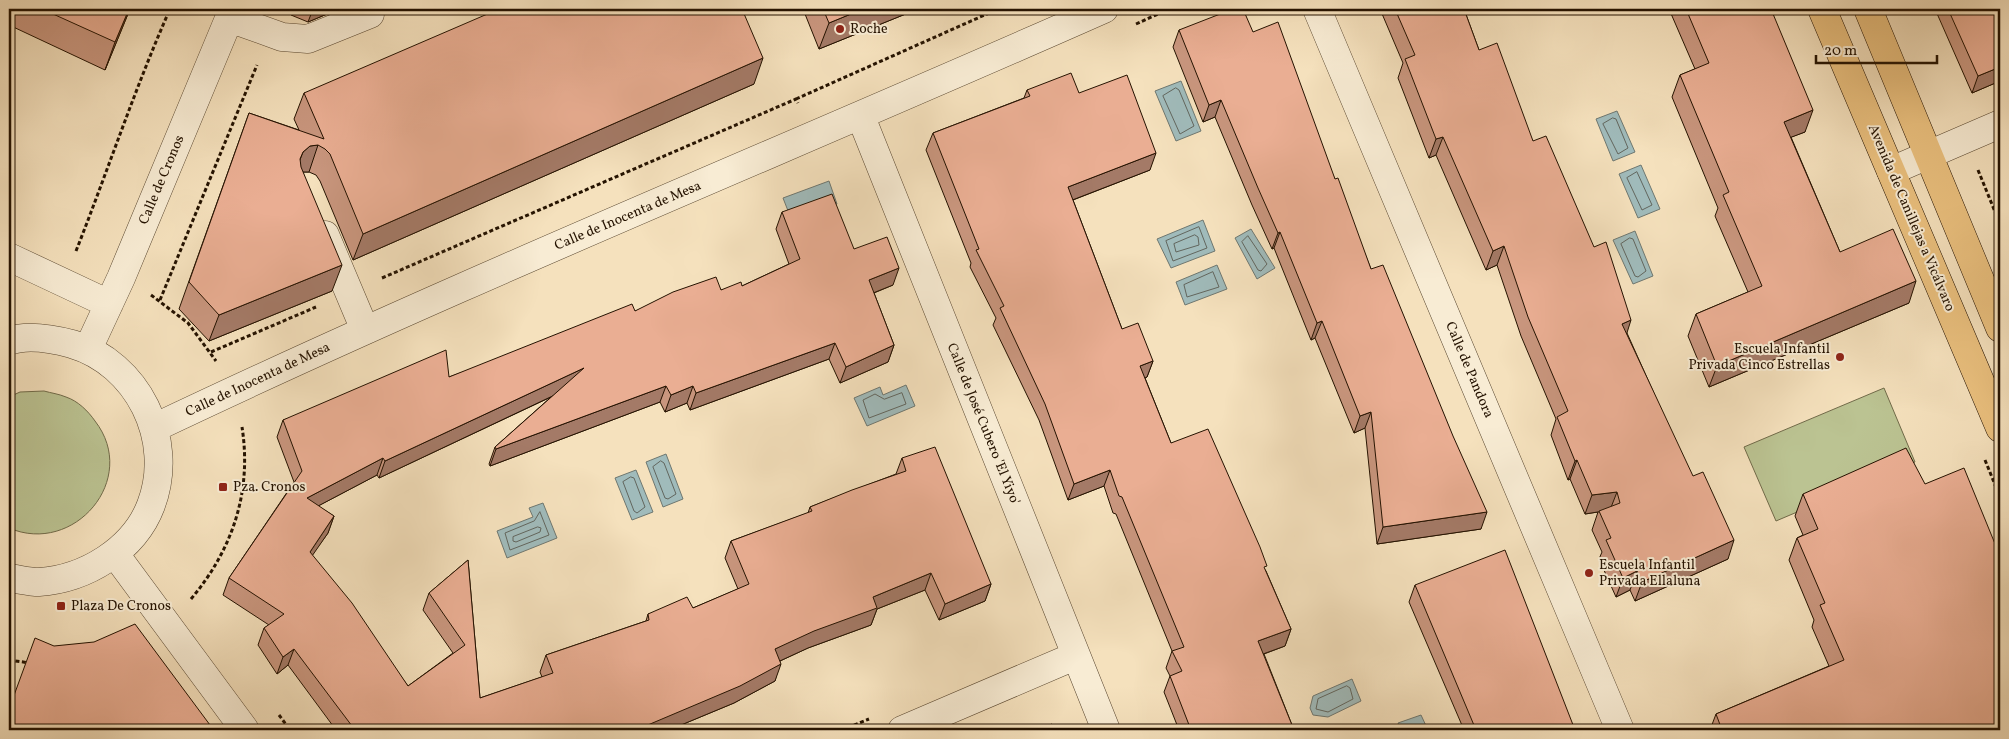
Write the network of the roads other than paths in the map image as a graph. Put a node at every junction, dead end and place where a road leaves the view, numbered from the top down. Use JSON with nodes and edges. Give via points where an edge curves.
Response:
{"nodes":[{"id":1,"x":1104,"y":9,"type":"edge"},
{"id":2,"x":1316,"y":9,"type":"edge"},
{"id":3,"x":1822,"y":9,"type":"edge"},
{"id":4,"x":1868,"y":9,"type":"edge"},
{"id":5,"x":231,"y":14,"type":"edge"},
{"id":6,"x":370,"y":14,"type":"dead end"},
{"id":7,"x":861,"y":117,"type":"junction"},
{"id":8,"x":2000,"y":124,"type":"edge"},
{"id":9,"x":1928,"y":154,"type":"junction"},
{"id":10,"x":1891,"y":171,"type":"junction"},
{"id":11,"x":316,"y":214,"type":"edge"},
{"id":12,"x":9,"y":257,"type":"edge"},
{"id":13,"x":109,"y":304,"type":"junction"},
{"id":14,"x":2000,"y":328,"type":"edge"},
{"id":15,"x":365,"y":330,"type":"junction"},
{"id":16,"x":9,"y":341,"type":"edge"},
{"id":17,"x":88,"y":349,"type":"junction"},
{"id":18,"x":154,"y":428,"type":"junction"},
{"id":19,"x":2000,"y":428,"type":"edge"},
{"id":20,"x":115,"y":554,"type":"junction"},
{"id":21,"x":9,"y":578,"type":"edge"},
{"id":22,"x":1075,"y":656,"type":"junction"},
{"id":23,"x":246,"y":730,"type":"edge"},
{"id":24,"x":902,"y":730,"type":"edge"},
{"id":25,"x":1106,"y":730,"type":"edge"},
{"id":26,"x":1620,"y":730,"type":"edge"}],
"edges":[{"from":1,"to":7,"type":"street","name":"Calle de Inocenta de Mesa"},
{"from":2,"to":26,"type":"street","name":"Calle de Pandora"},
{"from":3,"to":10,"type":"main road","name":"Avenida de Canillejas a Vicálvaro"},
{"from":4,"to":9,"type":"main road"},
{"from":5,"to":6,"type":"street","via":[[282,37],[308,39]]},
{"from":5,"to":13,"type":"street","name":"Calle de Cronos"},
{"from":7,"to":15,"type":"street","name":"Calle de Inocenta de Mesa"},
{"from":7,"to":22,"type":"street","name":"Calle de José Cubero 'El Yiyo'"},
{"from":8,"to":9,"type":"street"},
{"from":9,"to":10,"type":"street"},
{"from":9,"to":14,"type":"main road"},
{"from":10,"to":19,"type":"main road","name":"Avenida de Canillejas a Vicálvaro"},
{"from":11,"to":15,"type":"street"},
{"from":12,"to":13,"type":"street"},
{"from":13,"to":17,"type":"street","name":"Calle de Cronos"},
{"from":15,"to":18,"type":"street","name":"Calle de Inocenta de Mesa"},
{"from":16,"to":17,"type":"street","via":[[52,338]]},
{"from":17,"to":18,"type":"street","via":[[118,368],[140,396]]},
{"from":18,"to":20,"type":"street","via":[[158,453],[157,479],[151,505],[138,528]]},
{"from":20,"to":21,"type":"street","via":[[79,575],[38,582]]},
{"from":20,"to":23,"type":"street"},
{"from":22,"to":24,"type":"street"},
{"from":22,"to":25,"type":"street","name":"Calle de José Cubero 'El Yiyo'"}]}
